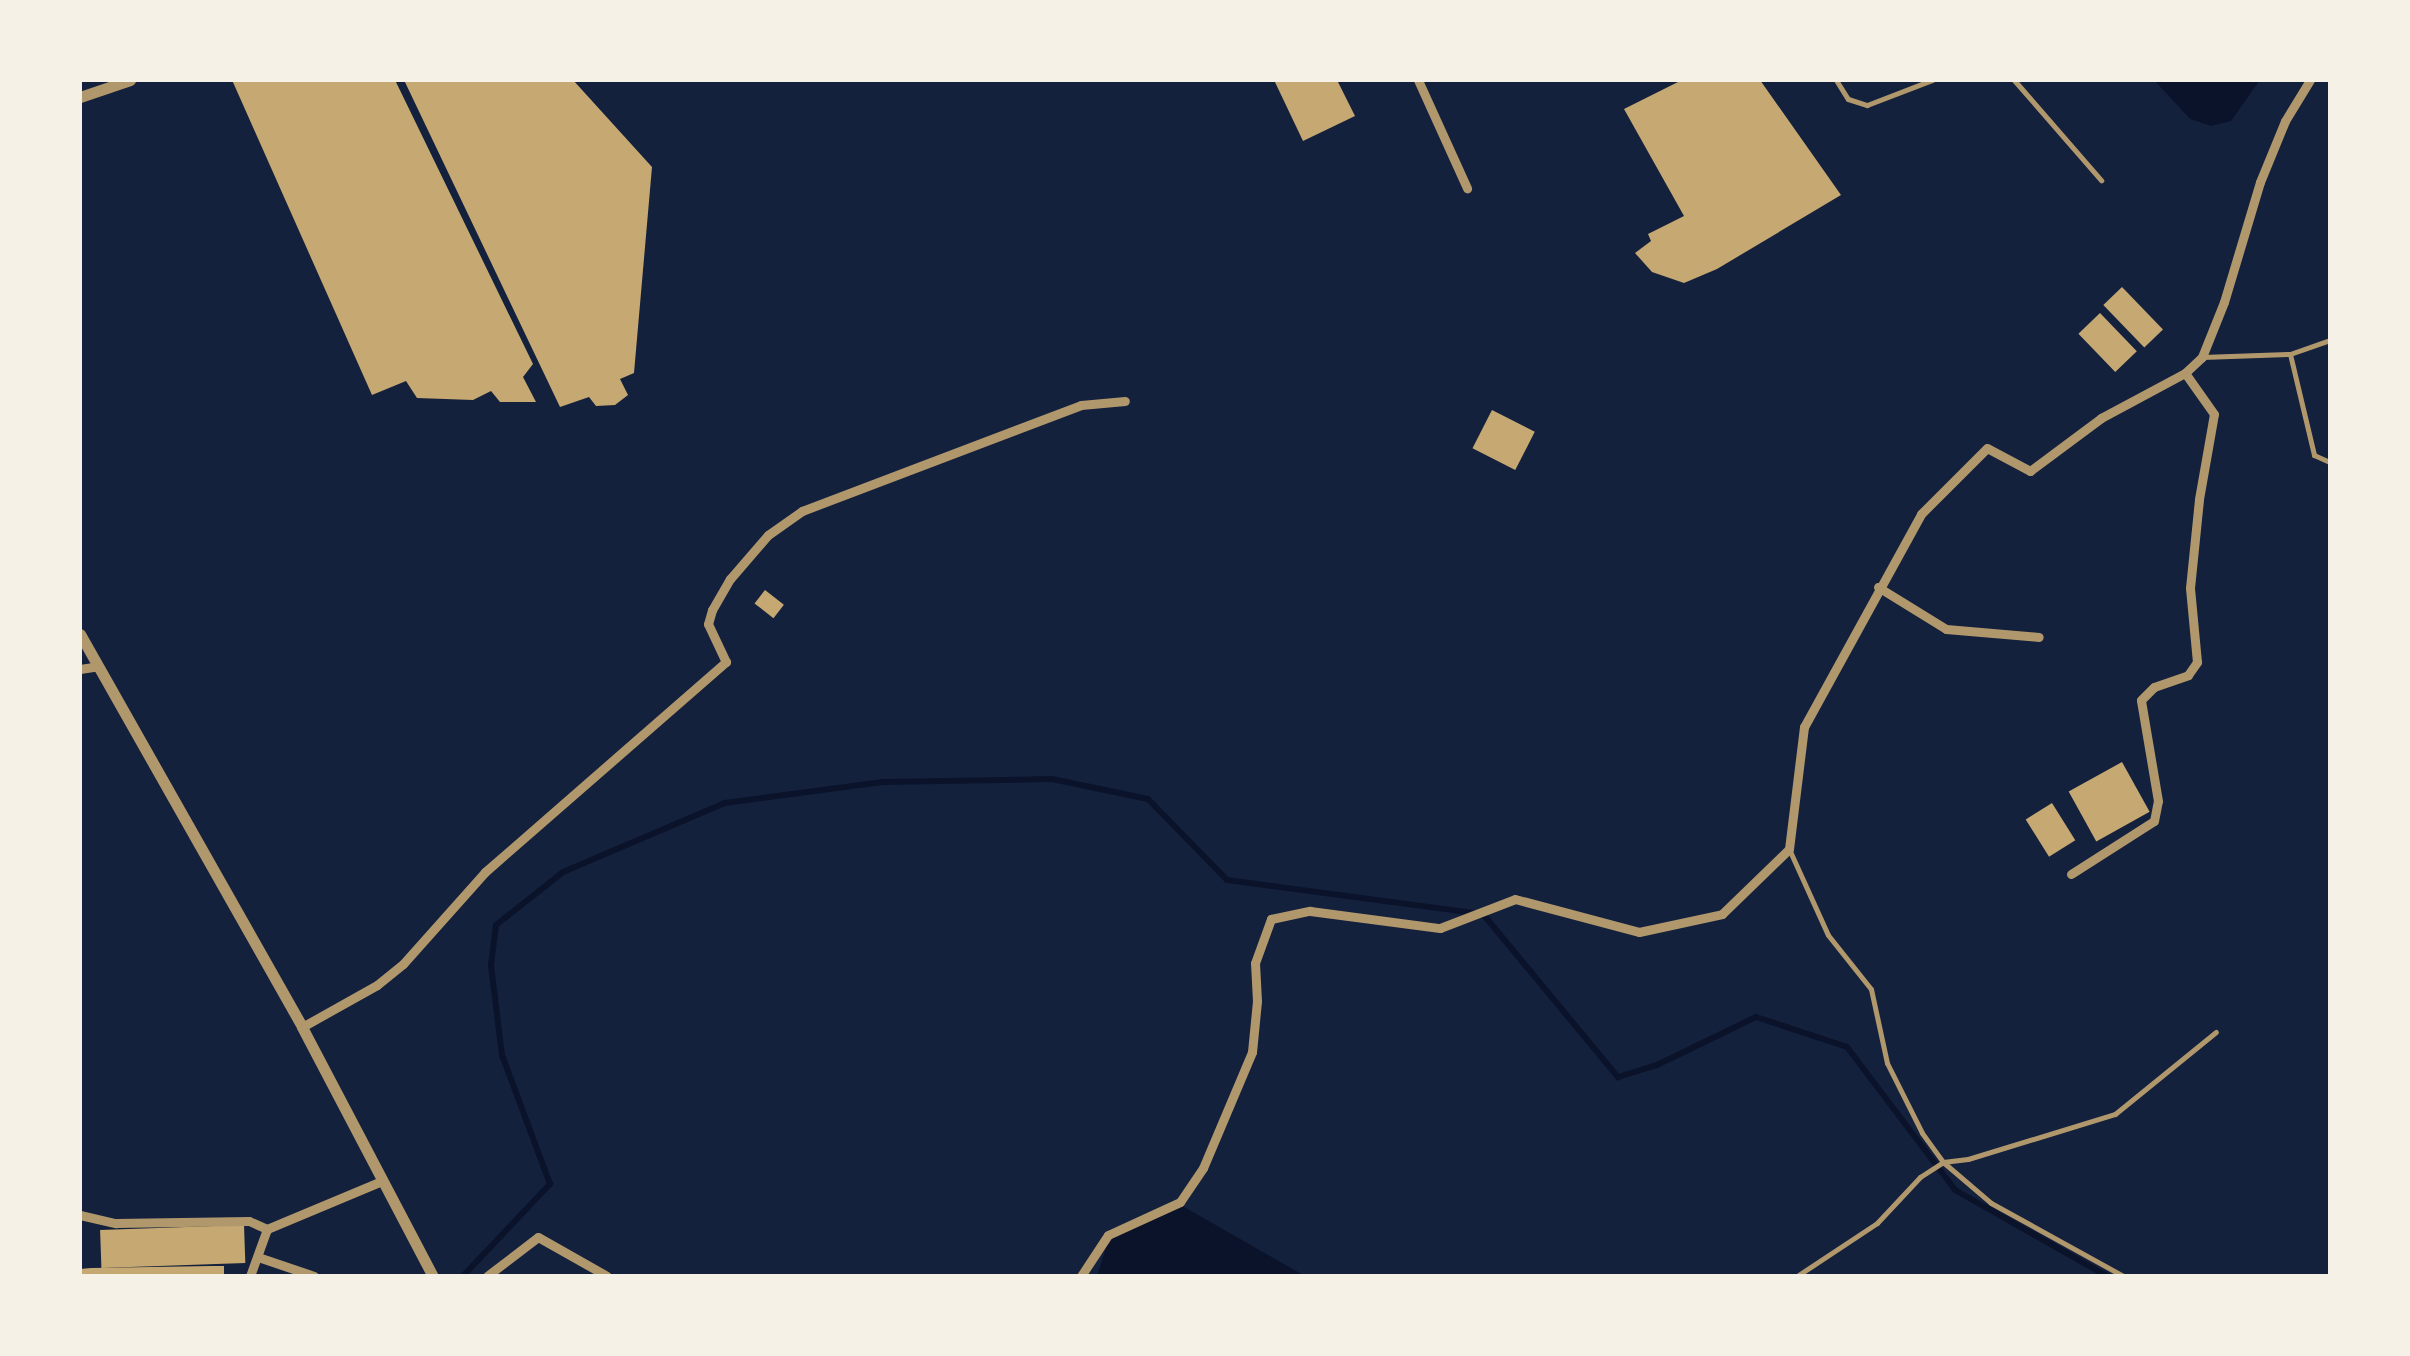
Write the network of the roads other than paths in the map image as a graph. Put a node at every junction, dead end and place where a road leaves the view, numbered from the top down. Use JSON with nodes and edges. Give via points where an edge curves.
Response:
{"nodes":[{"id":1,"x":130,"y":80,"type":"edge"},
{"id":2,"x":1418,"y":80,"type":"edge"},
{"id":3,"x":1836,"y":80,"type":"edge"},
{"id":4,"x":1932,"y":80,"type":"edge"},
{"id":5,"x":2014,"y":80,"type":"edge"},
{"id":6,"x":2310,"y":80,"type":"edge"},
{"id":7,"x":80,"y":97,"type":"edge"},
{"id":8,"x":2100,"y":180,"type":"dead end"},
{"id":9,"x":1467,"y":188,"type":"dead end"},
{"id":10,"x":2330,"y":340,"type":"edge"},
{"id":11,"x":2290,"y":354,"type":"junction"},
{"id":12,"x":2202,"y":357,"type":"junction"},
{"id":13,"x":2185,"y":373,"type":"junction"},
{"id":14,"x":1126,"y":401,"type":"dead end"},
{"id":15,"x":2330,"y":462,"type":"edge"},
{"id":16,"x":1878,"y":587,"type":"junction"},
{"id":17,"x":80,"y":634,"type":"edge"},
{"id":18,"x":2039,"y":637,"type":"dead end"},
{"id":19,"x":98,"y":666,"type":"junction"},
{"id":20,"x":80,"y":669,"type":"edge"},
{"id":21,"x":1789,"y":848,"type":"junction"},
{"id":22,"x":2072,"y":874,"type":"dead end"},
{"id":23,"x":302,"y":1028,"type":"junction"},
{"id":24,"x":2216,"y":1032,"type":"dead end"},
{"id":25,"x":1943,"y":1162,"type":"junction"},
{"id":26,"x":382,"y":1181,"type":"junction"},
{"id":27,"x":80,"y":1215,"type":"edge"},
{"id":28,"x":267,"y":1229,"type":"junction"},
{"id":29,"x":258,"y":1257,"type":"junction"},
{"id":30,"x":250,"y":1276,"type":"edge"},
{"id":31,"x":314,"y":1276,"type":"edge"},
{"id":32,"x":434,"y":1276,"type":"edge"},
{"id":33,"x":487,"y":1276,"type":"edge"},
{"id":34,"x":607,"y":1276,"type":"edge"},
{"id":35,"x":1081,"y":1276,"type":"edge"},
{"id":36,"x":1797,"y":1276,"type":"edge"},
{"id":37,"x":2123,"y":1276,"type":"edge"}],
"edges":[{"from":1,"to":7,"type":"street"},
{"from":2,"to":9,"type":"street"},
{"from":3,"to":4,"type":"lane","via":[[1848,99],[1867,104]]},
{"from":5,"to":8,"type":"lane"},
{"from":6,"to":12,"type":"street","via":[[2260,182]]},
{"from":10,"to":11,"type":"lane"},
{"from":11,"to":12,"type":"lane"},
{"from":11,"to":15,"type":"lane","via":[[2314,455]]},
{"from":12,"to":13,"type":"street"},
{"from":13,"to":16,"type":"street","via":[[2101,418],[2030,471],[1987,448],[1921,514]]},
{"from":13,"to":22,"type":"street","via":[[2214,414],[2190,588],[2197,662],[2188,675],[2154,687],[2141,700],[2158,801],[2154,821]]},
{"from":14,"to":23,"type":"street","via":[[1081,404],[802,511],[768,535],[730,579],[708,624],[726,662],[497,861],[403,964]]},
{"from":16,"to":18,"type":"street","via":[[1946,629]]},
{"from":16,"to":21,"type":"street","via":[[1804,727]]},
{"from":17,"to":19,"type":"street"},
{"from":19,"to":20,"type":"street"},
{"from":19,"to":23,"type":"street"},
{"from":21,"to":25,"type":"lane","via":[[1828,935],[1871,989],[1887,1064]]},
{"from":21,"to":35,"type":"street","via":[[1722,914],[1639,932],[1515,900],[1440,928],[1310,911],[1272,919],[1255,963],[1252,1052],[1203,1168],[1180,1202],[1108,1235]]},
{"from":23,"to":26,"type":"street"},
{"from":24,"to":25,"type":"lane","via":[[2116,1114]]},
{"from":25,"to":36,"type":"lane","via":[[1877,1224]]},
{"from":25,"to":37,"type":"lane","via":[[1990,1203]]},
{"from":26,"to":28,"type":"street"},
{"from":26,"to":32,"type":"street"},
{"from":27,"to":28,"type":"street","via":[[116,1222],[248,1222]]},
{"from":28,"to":29,"type":"street"},
{"from":29,"to":30,"type":"street"},
{"from":29,"to":31,"type":"street"},
{"from":33,"to":34,"type":"street","via":[[538,1237]]}]}
